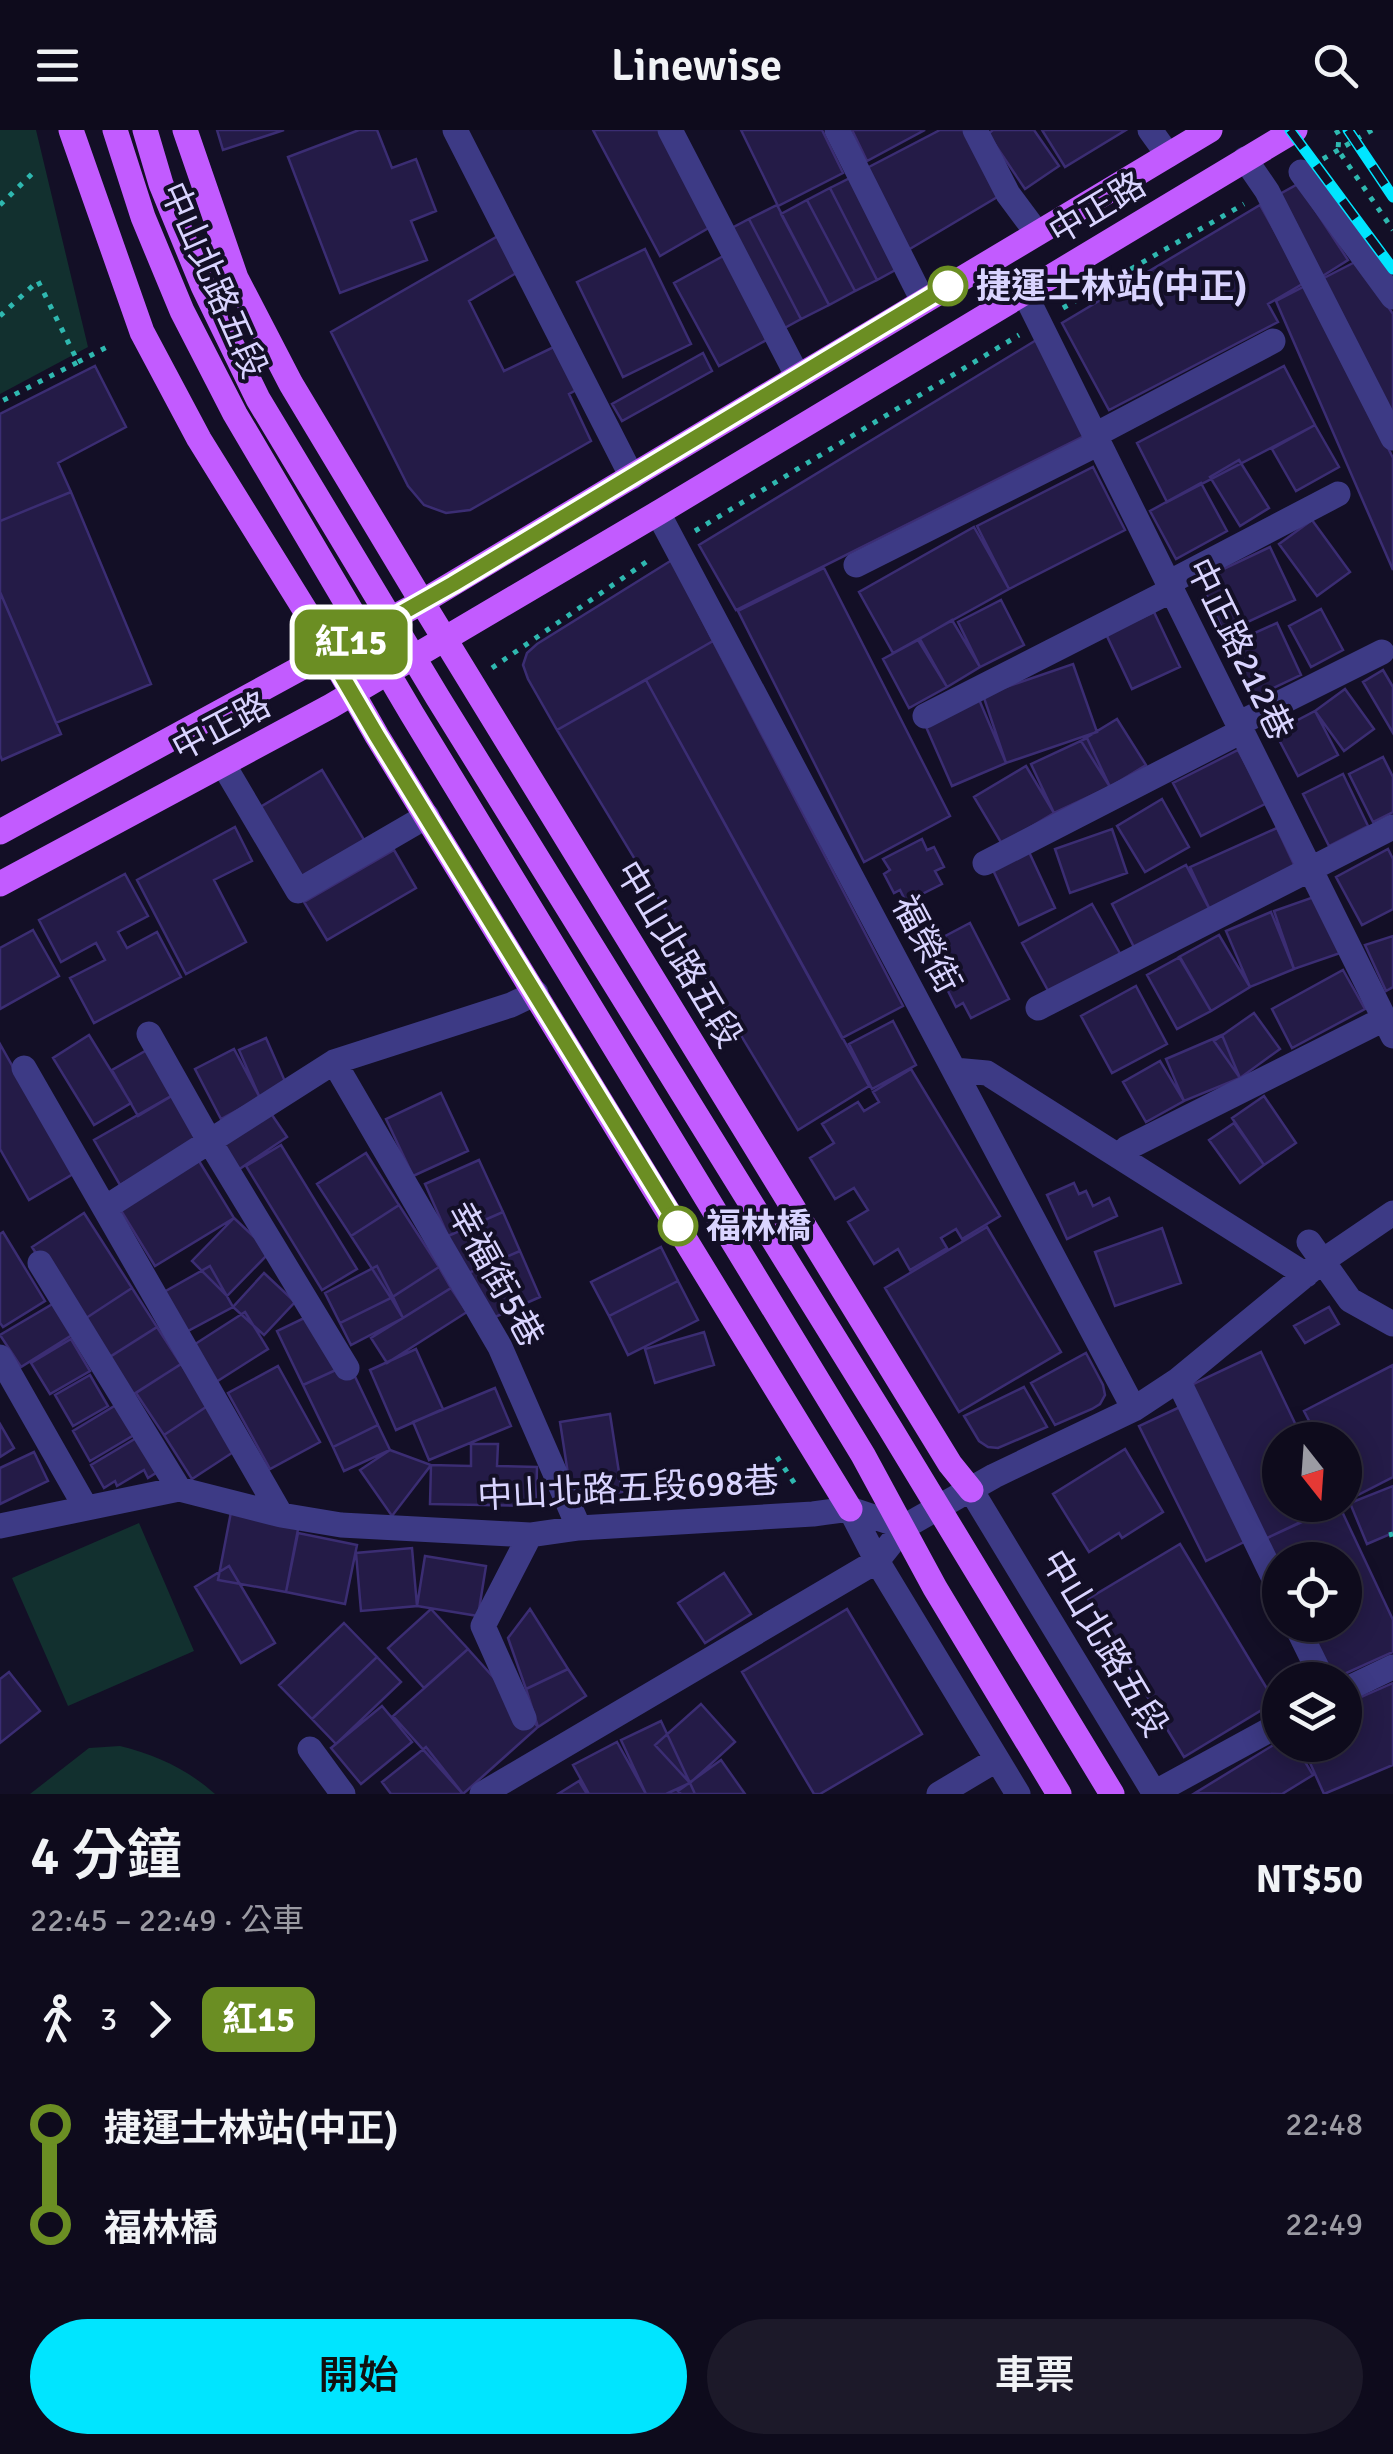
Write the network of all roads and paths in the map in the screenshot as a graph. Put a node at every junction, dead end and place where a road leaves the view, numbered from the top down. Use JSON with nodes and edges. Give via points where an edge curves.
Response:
{"nodes":[{"id":1,"x":71,"y":130,"type":"edge"},
{"id":2,"x":116,"y":130,"type":"edge"},
{"id":3,"x":145,"y":130,"type":"edge"},
{"id":4,"x":184,"y":130,"type":"edge"},
{"id":5,"x":455,"y":130,"type":"edge"},
{"id":6,"x":670,"y":130,"type":"edge"},
{"id":7,"x":837,"y":130,"type":"edge"},
{"id":8,"x":975,"y":130,"type":"edge"},
{"id":9,"x":1150,"y":130,"type":"edge"},
{"id":10,"x":1210,"y":130,"type":"edge"},
{"id":11,"x":1295,"y":130,"type":"edge"},
{"id":12,"x":1336,"y":130,"type":"edge"},
{"id":13,"x":1372,"y":130,"type":"edge"},
{"id":14,"x":1338,"y":150,"type":"junction"},
{"id":15,"x":1168,"y":155,"type":"junction"},
{"id":16,"x":1246,"y":159,"type":"junction"},
{"id":17,"x":37,"y":169,"type":"dead end"},
{"id":18,"x":1300,"y":172,"type":"joint"},
{"id":19,"x":1267,"y":191,"type":"junction"},
{"id":20,"x":0,"y":205,"type":"edge"},
{"id":21,"x":1393,"y":230,"type":"edge"},
{"id":22,"x":1037,"y":233,"type":"junction"},
{"id":23,"x":1024,"y":292,"type":"junction"},
{"id":24,"x":1393,"y":298,"type":"edge"},
{"id":25,"x":923,"y":301,"type":"junction"},
{"id":26,"x":0,"y":316,"type":"edge"},
{"id":27,"x":1039,"y":323,"type":"junction"},
{"id":28,"x":1274,"y":341,"type":"dead end"},
{"id":29,"x":107,"y":347,"type":"dead end"},
{"id":30,"x":78,"y":362,"type":"junction"},
{"id":31,"x":798,"y":377,"type":"junction"},
{"id":32,"x":0,"y":402,"type":"edge"},
{"id":33,"x":1393,"y":438,"type":"edge"},
{"id":34,"x":1097,"y":439,"type":"junction"},
{"id":35,"x":632,"y":476,"type":"junction"},
{"id":36,"x":1338,"y":494,"type":"dead end"},
{"id":37,"x":658,"y":513,"type":"junction"},
{"id":38,"x":674,"y":543,"type":"junction"},
{"id":39,"x":856,"y":565,"type":"dead end"},
{"id":40,"x":1170,"y":586,"type":"junction"},
{"id":41,"x":422,"y":602,"type":"junction"},
{"id":42,"x":391,"y":618,"type":"junction"},
{"id":43,"x":366,"y":634,"type":"junction"},
{"id":44,"x":445,"y":640,"type":"junction"},
{"id":45,"x":1382,"y":652,"type":"dead end"},
{"id":46,"x":329,"y":654,"type":"junction"},
{"id":47,"x":414,"y":657,"type":"junction"},
{"id":48,"x":501,"y":662,"type":"dead end"},
{"id":49,"x":388,"y":672,"type":"junction"},
{"id":50,"x":352,"y":693,"type":"junction"},
{"id":51,"x":924,"y":716,"type":"dead end"},
{"id":52,"x":1240,"y":728,"type":"junction"},
{"id":53,"x":223,"y":764,"type":"junction"},
{"id":54,"x":427,"y":816,"type":"junction"},
{"id":55,"x":1393,"y":827,"type":"edge"},
{"id":56,"x":0,"y":832,"type":"edge"},
{"id":57,"x":986,"y":863,"type":"dead end"},
{"id":58,"x":1310,"y":869,"type":"junction"},
{"id":59,"x":0,"y":884,"type":"edge"},
{"id":60,"x":536,"y":993,"type":"junction"},
{"id":61,"x":1038,"y":1008,"type":"dead end"},
{"id":62,"x":1388,"y":1017,"type":"edge"},
{"id":63,"x":149,"y":1034,"type":"dead end"},
{"id":64,"x":334,"y":1062,"type":"junction"},
{"id":65,"x":24,"y":1068,"type":"dead end"},
{"id":66,"x":954,"y":1070,"type":"junction"},
{"id":67,"x":210,"y":1142,"type":"junction"},
{"id":68,"x":1127,"y":1148,"type":"dead end"},
{"id":69,"x":105,"y":1208,"type":"junction"},
{"id":70,"x":1393,"y":1214,"type":"edge"},
{"id":71,"x":1312,"y":1260,"type":"junction"},
{"id":72,"x":40,"y":1264,"type":"dead end"},
{"id":73,"x":1393,"y":1324,"type":"edge"},
{"id":74,"x":0,"y":1358,"type":"edge"},
{"id":75,"x":346,"y":1368,"type":"dead end"},
{"id":76,"x":1178,"y":1380,"type":"junction"},
{"id":77,"x":1134,"y":1409,"type":"junction"},
{"id":78,"x":776,"y":1457,"type":"dead end"},
{"id":79,"x":797,"y":1487,"type":"dead end"},
{"id":80,"x":179,"y":1489,"type":"junction"},
{"id":81,"x":971,"y":1490,"type":"junction"},
{"id":82,"x":86,"y":1508,"type":"junction"},
{"id":83,"x":938,"y":1508,"type":"junction"},
{"id":84,"x":850,"y":1509,"type":"junction"},
{"id":85,"x":281,"y":1514,"type":"junction"},
{"id":86,"x":0,"y":1526,"type":"edge"},
{"id":87,"x":579,"y":1528,"type":"junction"},
{"id":88,"x":904,"y":1528,"type":"junction"},
{"id":89,"x":530,"y":1535,"type":"junction"},
{"id":90,"x":1262,"y":1554,"type":"edge"},
{"id":91,"x":876,"y":1561,"type":"junction"},
{"id":92,"x":1393,"y":1667,"type":"edge"},
{"id":93,"x":1362,"y":1682,"type":"edge"},
{"id":94,"x":524,"y":1718,"type":"dead end"},
{"id":95,"x":1262,"y":1734,"type":"edge"},
{"id":96,"x":310,"y":1749,"type":"dead end"},
{"id":97,"x":996,"y":1760,"type":"junction"},
{"id":98,"x":343,"y":1794,"type":"edge"},
{"id":99,"x":482,"y":1794,"type":"edge"},
{"id":100,"x":939,"y":1794,"type":"edge"},
{"id":101,"x":1018,"y":1794,"type":"edge"},
{"id":102,"x":1059,"y":1794,"type":"edge"},
{"id":103,"x":1112,"y":1794,"type":"edge"},
{"id":104,"x":1155,"y":1794,"type":"edge"}],
"edges":[{"from":1,"to":46,"type":"main road","via":[[142,332]]},
{"from":2,"to":43,"type":"main road","name":"中山北路五段","via":[[142,218],[182,311]]},
{"from":3,"to":42,"type":"main road","name":"中山北路五段","via":[[203,286],[258,399]]},
{"from":4,"to":41,"type":"main road","name":"中山北路五段","via":[[236,278],[291,384]]},
{"from":5,"to":35,"type":"street"},
{"from":6,"to":31,"type":"street"},
{"from":7,"to":25,"type":"street"},
{"from":8,"to":22,"type":"street"},
{"from":9,"to":15,"type":"street"},
{"from":10,"to":15,"type":"main road","name":"中正路"},
{"from":11,"to":16,"type":"main road","name":"中正路"},
{"from":12,"to":14,"type":"path"},
{"from":13,"to":14,"type":"path"},
{"from":14,"to":18,"type":"path"},
{"from":14,"to":21,"type":"path"},
{"from":15,"to":22,"type":"main road","name":"中正路"},
{"from":16,"to":19,"type":"street"},
{"from":16,"to":23,"type":"main road","name":"中正路"},
{"from":17,"to":20,"type":"path"},
{"from":18,"to":24,"type":"street"},
{"from":19,"to":27,"type":"path"},
{"from":19,"to":33,"type":"street"},
{"from":22,"to":25,"type":"main road","name":"中正路"},
{"from":23,"to":27,"type":"street","name":"中正路212巷"},
{"from":23,"to":37,"type":"main road","name":"中正路"},
{"from":25,"to":31,"type":"main road","name":"中正路"},
{"from":26,"to":30,"type":"path","via":[[38,281]]},
{"from":27,"to":34,"type":"street","name":"中正路212巷"},
{"from":27,"to":38,"type":"path"},
{"from":28,"to":34,"type":"street"},
{"from":29,"to":30,"type":"path"},
{"from":30,"to":32,"type":"path"},
{"from":31,"to":35,"type":"main road","name":"中正路"},
{"from":34,"to":39,"type":"street"},
{"from":34,"to":40,"type":"street","name":"中正路212巷"},
{"from":35,"to":41,"type":"main road","name":"中正路"},
{"from":36,"to":40,"type":"street"},
{"from":37,"to":38,"type":"street","name":"福榮街"},
{"from":37,"to":44,"type":"main road","name":"中正路"},
{"from":38,"to":48,"type":"path"},
{"from":38,"to":66,"type":"street","name":"福榮街"},
{"from":40,"to":51,"type":"street"},
{"from":40,"to":52,"type":"street","name":"中正路212巷"},
{"from":41,"to":42,"type":"main road","name":"中正路"},
{"from":41,"to":44,"type":"main road","name":"中山北路五段"},
{"from":42,"to":43,"type":"main road","name":"中正路"},
{"from":42,"to":47,"type":"main road","name":"中山北路五段"},
{"from":43,"to":46,"type":"main road","name":"中正路"},
{"from":43,"to":49,"type":"main road","name":"中山北路五段"},
{"from":44,"to":47,"type":"main road","name":"中正路"},
{"from":44,"to":81,"type":"main road","name":"中山北路五段"},
{"from":45,"to":52,"type":"street"},
{"from":46,"to":50,"type":"main road"},
{"from":46,"to":56,"type":"main road","name":"中正路"},
{"from":47,"to":49,"type":"main road","name":"中正路"},
{"from":47,"to":83,"type":"main road","name":"中山北路五段"},
{"from":49,"to":50,"type":"main road","name":"中正路"},
{"from":49,"to":88,"type":"main road","name":"中山北路五段"},
{"from":50,"to":53,"type":"main road","name":"中正路"},
{"from":50,"to":54,"type":"main road"},
{"from":52,"to":57,"type":"street"},
{"from":52,"to":58,"type":"street","name":"中正路212巷"},
{"from":53,"to":54,"type":"street","via":[[298,891]]},
{"from":53,"to":59,"type":"main road","name":"中正路"},
{"from":54,"to":60,"type":"main road"},
{"from":55,"to":58,"type":"street"},
{"from":58,"to":61,"type":"street"},
{"from":58,"to":62,"type":"street","name":"中正路212巷"},
{"from":60,"to":64,"type":"street"},
{"from":60,"to":84,"type":"main road"},
{"from":62,"to":68,"type":"street"},
{"from":63,"to":67,"type":"street"},
{"from":64,"to":67,"type":"street"},
{"from":64,"to":87,"type":"street","name":"幸福街5巷","via":[[500,1347]]},
{"from":65,"to":69,"type":"street"},
{"from":66,"to":71,"type":"street","via":[[986,1073]]},
{"from":66,"to":77,"type":"street","name":"福榮街"},
{"from":67,"to":69,"type":"street"},
{"from":67,"to":75,"type":"street"},
{"from":69,"to":85,"type":"street"},
{"from":70,"to":71,"type":"street"},
{"from":71,"to":73,"type":"street","via":[[1350,1300]]},
{"from":71,"to":76,"type":"street"},
{"from":72,"to":80,"type":"street"},
{"from":74,"to":82,"type":"street"},
{"from":76,"to":77,"type":"street"},
{"from":76,"to":90,"type":"street"},
{"from":77,"to":81,"type":"street"},
{"from":78,"to":79,"type":"path"},
{"from":80,"to":82,"type":"street","name":"中山北路五段698巷"},
{"from":80,"to":85,"type":"street","name":"中山北路五段698巷"},
{"from":81,"to":83,"type":"street"},
{"from":81,"to":104,"type":"street","name":"中山北路五段"},
{"from":82,"to":86,"type":"street","name":"中山北路五段698巷"},
{"from":83,"to":88,"type":"street"},
{"from":83,"to":103,"type":"main road","name":"中山北路五段"},
{"from":84,"to":87,"type":"street","name":"中山北路五段698巷"},
{"from":84,"to":88,"type":"street","name":"中山北路五段698巷"},
{"from":84,"to":91,"type":"street"},
{"from":85,"to":89,"type":"street","name":"中山北路五段698巷","via":[[342,1525]]},
{"from":87,"to":89,"type":"street","name":"中山北路五段698巷"},
{"from":88,"to":91,"type":"street"},
{"from":88,"to":102,"type":"main road","name":"中山北路五段"},
{"from":89,"to":94,"type":"street","via":[[483,1626]]},
{"from":91,"to":97,"type":"street"},
{"from":91,"to":99,"type":"street"},
{"from":92,"to":93,"type":"street"},
{"from":95,"to":104,"type":"street"},
{"from":96,"to":98,"type":"street"},
{"from":97,"to":100,"type":"street"},
{"from":97,"to":101,"type":"street"}]}
